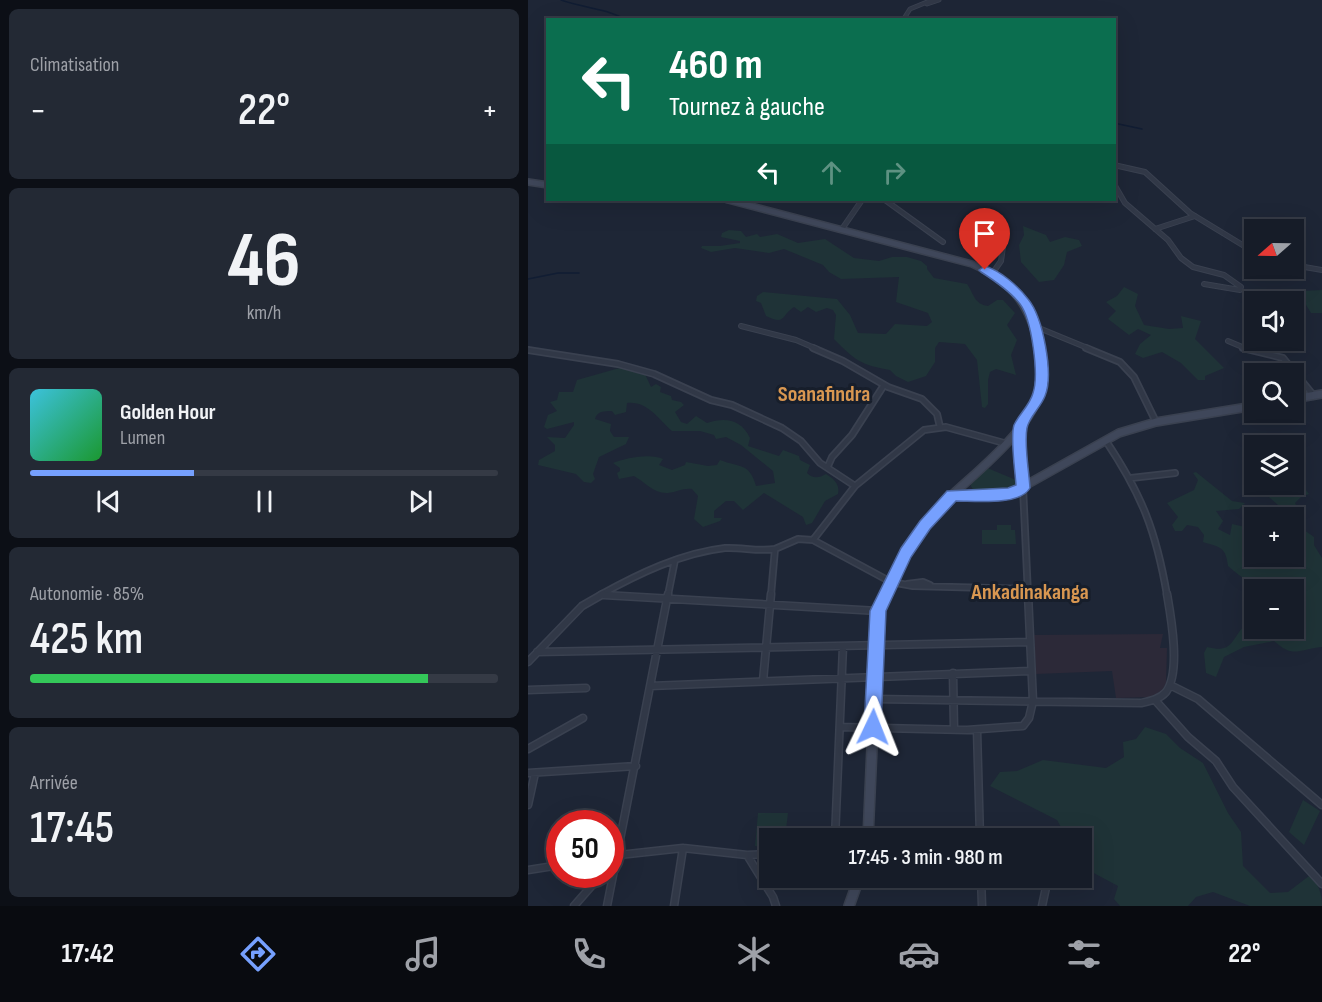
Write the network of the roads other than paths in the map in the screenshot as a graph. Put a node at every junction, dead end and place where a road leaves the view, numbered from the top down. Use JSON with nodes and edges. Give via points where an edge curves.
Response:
{"nodes":[{"id":1,"x":932,"y":0,"type":"edge"},
{"id":2,"x":939,"y":0,"type":"edge"},
{"id":3,"x":922,"y":4,"type":"junction"},
{"id":4,"x":904,"y":18,"type":"edge"},
{"id":5,"x":1116,"y":165,"type":"edge"},
{"id":6,"x":528,"y":182,"type":"edge"},
{"id":7,"x":546,"y":185,"type":"edge"},
{"id":8,"x":1116,"y":187,"type":"edge"},
{"id":9,"x":732,"y":201,"type":"edge"},
{"id":10,"x":861,"y":201,"type":"edge"},
{"id":11,"x":886,"y":201,"type":"edge"},
{"id":12,"x":1195,"y":216,"type":"junction"},
{"id":13,"x":1155,"y":229,"type":"junction"},
{"id":14,"x":842,"y":230,"type":"junction"},
{"id":15,"x":943,"y":242,"type":"dead end"},
{"id":16,"x":1244,"y":246,"type":"edge"},
{"id":17,"x":1003,"y":247,"type":"dead end"},
{"id":18,"x":1304,"y":267,"type":"edge"},
{"id":19,"x":1322,"y":270,"type":"edge"},
{"id":20,"x":992,"y":274,"type":"junction"},
{"id":21,"x":1204,"y":284,"type":"dead end"},
{"id":22,"x":741,"y":326,"type":"dead end"},
{"id":23,"x":1034,"y":326,"type":"junction"},
{"id":24,"x":1228,"y":341,"type":"dead end"},
{"id":25,"x":528,"y":350,"type":"edge"},
{"id":26,"x":884,"y":385,"type":"junction"},
{"id":27,"x":1322,"y":394,"type":"edge"},
{"id":28,"x":1314,"y":396,"type":"junction"},
{"id":29,"x":1304,"y":397,"type":"edge"},
{"id":30,"x":1244,"y":408,"type":"edge"},
{"id":31,"x":1156,"y":422,"type":"junction"},
{"id":32,"x":940,"y":427,"type":"junction"},
{"id":33,"x":1020,"y":427,"type":"junction"},
{"id":34,"x":1106,"y":441,"type":"junction"},
{"id":35,"x":1002,"y":445,"type":"junction"},
{"id":36,"x":828,"y":466,"type":"dead end"},
{"id":37,"x":1175,"y":473,"type":"dead end"},
{"id":38,"x":1131,"y":478,"type":"junction"},
{"id":39,"x":965,"y":482,"type":"junction"},
{"id":40,"x":855,"y":486,"type":"junction"},
{"id":41,"x":1023,"y":488,"type":"junction"},
{"id":42,"x":952,"y":495,"type":"junction"},
{"id":43,"x":971,"y":495,"type":"junction"},
{"id":44,"x":813,"y":540,"type":"junction"},
{"id":45,"x":775,"y":549,"type":"junction"},
{"id":46,"x":675,"y":560,"type":"junction"},
{"id":47,"x":891,"y":582,"type":"junction"},
{"id":48,"x":1028,"y":590,"type":"junction"},
{"id":49,"x":604,"y":595,"type":"junction"},
{"id":50,"x":668,"y":599,"type":"junction"},
{"id":51,"x":770,"y":605,"type":"junction"},
{"id":52,"x":878,"y":611,"type":"junction"},
{"id":53,"x":1030,"y":642,"type":"junction"},
{"id":54,"x":876,"y":645,"type":"junction"},
{"id":55,"x":843,"y":646,"type":"junction"},
{"id":56,"x":766,"y":647,"type":"junction"},
{"id":57,"x":657,"y":651,"type":"junction"},
{"id":58,"x":537,"y":652,"type":"junction"},
{"id":59,"x":528,"y":662,"type":"edge"},
{"id":60,"x":1031,"y":671,"type":"junction"},
{"id":61,"x":953,"y":674,"type":"junction"},
{"id":62,"x":875,"y":677,"type":"junction"},
{"id":63,"x":842,"y":678,"type":"junction"},
{"id":64,"x":763,"y":681,"type":"junction"},
{"id":65,"x":1170,"y":685,"type":"junction"},
{"id":66,"x":650,"y":686,"type":"junction"},
{"id":67,"x":586,"y":688,"type":"dead end"},
{"id":68,"x":528,"y":690,"type":"edge"},
{"id":69,"x":874,"y":699,"type":"junction"},
{"id":70,"x":954,"y":700,"type":"junction"},
{"id":71,"x":1155,"y":700,"type":"junction"},
{"id":72,"x":1033,"y":701,"type":"junction"},
{"id":73,"x":584,"y":718,"type":"dead end"},
{"id":74,"x":840,"y":727,"type":"junction"},
{"id":75,"x":873,"y":727,"type":"junction"},
{"id":76,"x":954,"y":729,"type":"junction"},
{"id":77,"x":976,"y":730,"type":"junction"},
{"id":78,"x":528,"y":749,"type":"edge"},
{"id":79,"x":636,"y":766,"type":"junction"},
{"id":80,"x":531,"y":773,"type":"edge"},
{"id":81,"x":528,"y":805,"type":"edge"},
{"id":82,"x":1322,"y":805,"type":"edge"},
{"id":83,"x":624,"y":815,"type":"edge"},
{"id":84,"x":835,"y":828,"type":"edge"},
{"id":85,"x":868,"y":828,"type":"edge"},
{"id":86,"x":980,"y":828,"type":"edge"},
{"id":87,"x":683,"y":848,"type":"junction"},
{"id":88,"x":624,"y":854,"type":"edge"},
{"id":89,"x":759,"y":854,"type":"edge"},
{"id":90,"x":747,"y":855,"type":"junction"},
{"id":91,"x":546,"y":867,"type":"edge"},
{"id":92,"x":528,"y":870,"type":"edge"},
{"id":93,"x":1322,"y":884,"type":"edge"},
{"id":94,"x":590,"y":888,"type":"edge"},
{"id":95,"x":609,"y":888,"type":"edge"},
{"id":96,"x":855,"y":888,"type":"edge"},
{"id":97,"x":981,"y":888,"type":"edge"},
{"id":98,"x":1046,"y":888,"type":"edge"},
{"id":99,"x":1043,"y":905,"type":"edge"},
{"id":100,"x":574,"y":906,"type":"edge"},
{"id":101,"x":607,"y":906,"type":"edge"},
{"id":102,"x":674,"y":906,"type":"edge"},
{"id":103,"x":776,"y":906,"type":"edge"},
{"id":104,"x":849,"y":906,"type":"edge"},
{"id":105,"x":982,"y":906,"type":"edge"}],
"edges":[{"from":1,"to":3,"type":"street"},
{"from":2,"to":3,"type":"street"},
{"from":3,"to":4,"type":"street","via":[[910,9]]},
{"from":5,"to":12,"type":"street","via":[[1144,172]]},
{"from":6,"to":7,"type":"street"},
{"from":8,"to":13,"type":"street","via":[[1125,203]]},
{"from":9,"to":14,"type":"street"},
{"from":10,"to":14,"type":"street"},
{"from":11,"to":15,"type":"street"},
{"from":12,"to":13,"type":"street"},
{"from":12,"to":16,"type":"street"},
{"from":13,"to":21,"type":"street","via":[[1193,267],[1224,275],[1241,286],[1234,290]]},
{"from":14,"to":20,"type":"street","via":[[972,264]]},
{"from":17,"to":20,"type":"street","via":[[1001,261]]},
{"from":18,"to":19,"type":"street"},
{"from":20,"to":23,"type":"street","via":[[1017,293]]},
{"from":22,"to":26,"type":"street","via":[[796,340]]},
{"from":23,"to":31,"type":"street","via":[[1120,362],[1134,377]]},
{"from":23,"to":33,"type":"street","via":[[1043,378],[1039,396]]},
{"from":24,"to":28,"type":"street","via":[[1269,358],[1283,358]]},
{"from":25,"to":40,"type":"street","via":[[618,364],[732,405],[782,428],[801,441],[820,464]]},
{"from":26,"to":32,"type":"street","via":[[921,399],[937,414]]},
{"from":26,"to":36,"type":"street"},
{"from":27,"to":28,"type":"street"},
{"from":28,"to":29,"type":"street"},
{"from":30,"to":31,"type":"street"},
{"from":31,"to":34,"type":"street"},
{"from":32,"to":35,"type":"street"},
{"from":32,"to":40,"type":"street","via":[[931,427],[915,436]]},
{"from":33,"to":35,"type":"street"},
{"from":33,"to":41,"type":"street"},
{"from":34,"to":38,"type":"street"},
{"from":34,"to":41,"type":"street"},
{"from":35,"to":39,"type":"street"},
{"from":37,"to":38,"type":"street"},
{"from":38,"to":65,"type":"street","via":[[1161,557],[1171,621],[1174,666]]},
{"from":39,"to":42,"type":"street"},
{"from":39,"to":43,"type":"street"},
{"from":40,"to":44,"type":"street"},
{"from":41,"to":43,"type":"street","via":[[1010,494]]},
{"from":41,"to":48,"type":"street"},
{"from":42,"to":43,"type":"street"},
{"from":42,"to":47,"type":"street","via":[[915,538]]},
{"from":44,"to":45,"type":"street","via":[[797,538]]},
{"from":44,"to":47,"type":"street"},
{"from":45,"to":46,"type":"street","via":[[719,549]]},
{"from":45,"to":51,"type":"street"},
{"from":46,"to":49,"type":"street","via":[[634,576]]},
{"from":46,"to":50,"type":"street"},
{"from":47,"to":48,"type":"street"},
{"from":47,"to":52,"type":"street"},
{"from":48,"to":53,"type":"street"},
{"from":49,"to":50,"type":"street"},
{"from":49,"to":58,"type":"street","via":[[582,606]]},
{"from":50,"to":51,"type":"street"},
{"from":50,"to":57,"type":"street"},
{"from":51,"to":52,"type":"street"},
{"from":51,"to":56,"type":"street"},
{"from":52,"to":54,"type":"street"},
{"from":53,"to":54,"type":"street"},
{"from":53,"to":60,"type":"street"},
{"from":54,"to":55,"type":"street"},
{"from":54,"to":62,"type":"street"},
{"from":55,"to":56,"type":"street"},
{"from":55,"to":63,"type":"street"},
{"from":56,"to":57,"type":"street"},
{"from":56,"to":64,"type":"street"},
{"from":57,"to":58,"type":"street"},
{"from":57,"to":66,"type":"street"},
{"from":58,"to":59,"type":"street"},
{"from":60,"to":61,"type":"street"},
{"from":60,"to":72,"type":"street"},
{"from":61,"to":62,"type":"street"},
{"from":61,"to":70,"type":"street"},
{"from":62,"to":63,"type":"street"},
{"from":62,"to":69,"type":"street"},
{"from":63,"to":64,"type":"street"},
{"from":63,"to":74,"type":"street"},
{"from":64,"to":66,"type":"street"},
{"from":65,"to":71,"type":"street"},
{"from":65,"to":82,"type":"street","via":[[1198,699]]},
{"from":66,"to":79,"type":"street"},
{"from":67,"to":68,"type":"street"},
{"from":69,"to":70,"type":"street"},
{"from":69,"to":75,"type":"street"},
{"from":70,"to":72,"type":"street"},
{"from":70,"to":76,"type":"street"},
{"from":71,"to":72,"type":"street"},
{"from":71,"to":93,"type":"street","via":[[1216,761],[1233,787]]},
{"from":72,"to":77,"type":"street","via":[[1025,726]]},
{"from":73,"to":78,"type":"street"},
{"from":74,"to":75,"type":"street"},
{"from":74,"to":84,"type":"street"},
{"from":75,"to":76,"type":"street"},
{"from":75,"to":85,"type":"street"},
{"from":76,"to":77,"type":"street"},
{"from":77,"to":86,"type":"street"},
{"from":79,"to":80,"type":"street"},
{"from":79,"to":83,"type":"street"},
{"from":80,"to":81,"type":"street"},
{"from":87,"to":88,"type":"street"},
{"from":87,"to":90,"type":"street"},
{"from":87,"to":102,"type":"street"},
{"from":89,"to":90,"type":"street"},
{"from":90,"to":103,"type":"street"},
{"from":91,"to":92,"type":"street"},
{"from":94,"to":100,"type":"street"},
{"from":95,"to":101,"type":"street"},
{"from":96,"to":104,"type":"street"},
{"from":97,"to":105,"type":"street"},
{"from":98,"to":99,"type":"street"}]}
